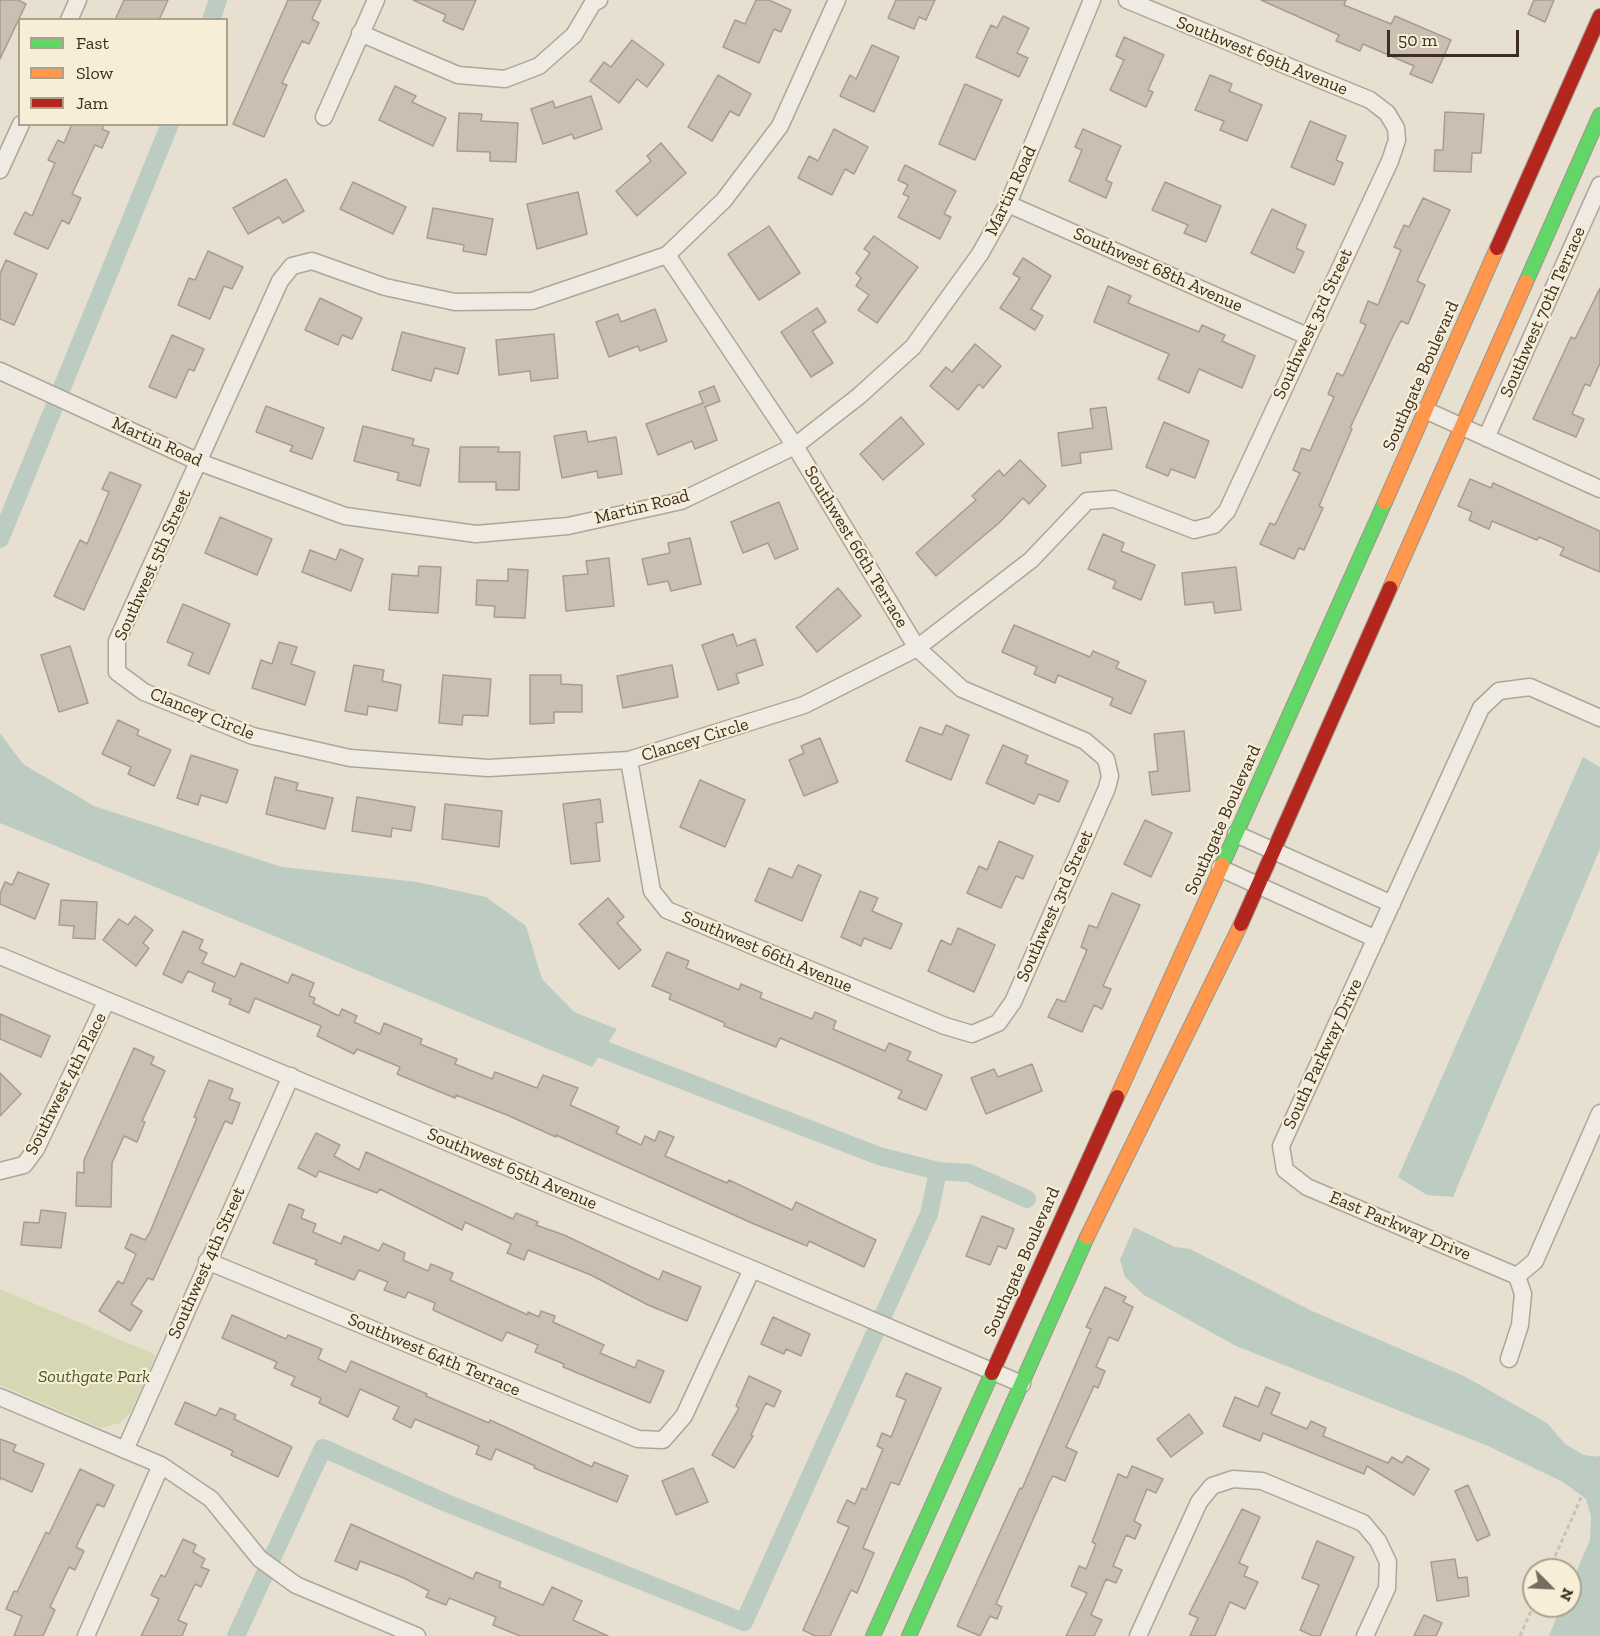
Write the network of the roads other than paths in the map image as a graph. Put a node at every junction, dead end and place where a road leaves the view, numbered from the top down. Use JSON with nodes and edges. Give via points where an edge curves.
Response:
{"nodes":[{"id":1,"x":78,"y":0,"type":"edge"},
{"id":2,"x":375,"y":0,"type":"edge"},
{"id":3,"x":599,"y":0,"type":"edge"},
{"id":4,"x":837,"y":0,"type":"edge"},
{"id":5,"x":1092,"y":0,"type":"edge"},
{"id":6,"x":1127,"y":0,"type":"edge"},
{"id":7,"x":1600,"y":16,"type":"edge"},
{"id":8,"x":70,"y":18,"type":"edge"},
{"id":9,"x":360,"y":33,"type":"junction"},
{"id":10,"x":1600,"y":115,"type":"edge"},
{"id":11,"x":324,"y":117,"type":"dead end"},
{"id":12,"x":1393,"y":119,"type":"joint"},
{"id":13,"x":20,"y":126,"type":"edge"},
{"id":14,"x":0,"y":170,"type":"edge"},
{"id":15,"x":1600,"y":185,"type":"edge"},
{"id":16,"x":1008,"y":204,"type":"junction"},
{"id":17,"x":667,"y":255,"type":"junction"},
{"id":18,"x":1307,"y":336,"type":"junction"},
{"id":19,"x":0,"y":371,"type":"edge"},
{"id":20,"x":1425,"y":410,"type":"junction"},
{"id":21,"x":1461,"y":427,"type":"junction"},
{"id":22,"x":1486,"y":438,"type":"junction"},
{"id":23,"x":795,"y":446,"type":"junction"},
{"id":24,"x":199,"y":462,"type":"junction"},
{"id":25,"x":1600,"y":489,"type":"edge"},
{"id":26,"x":1214,"y":525,"type":"joint"},
{"id":27,"x":917,"y":648,"type":"junction"},
{"id":28,"x":117,"y":672,"type":"joint"},
{"id":29,"x":1600,"y":718,"type":"edge"},
{"id":30,"x":629,"y":760,"type":"junction"},
{"id":31,"x":1109,"y":766,"type":"joint"},
{"id":32,"x":1236,"y":834,"type":"junction"},
{"id":33,"x":1274,"y":849,"type":"junction"},
{"id":34,"x":1220,"y":868,"type":"junction"},
{"id":35,"x":1259,"y":884,"type":"junction"},
{"id":36,"x":1392,"y":904,"type":"junction"},
{"id":37,"x":1376,"y":939,"type":"junction"},
{"id":38,"x":0,"y":956,"type":"edge"},
{"id":39,"x":106,"y":1002,"type":"junction"},
{"id":40,"x":981,"y":1032,"type":"joint"},
{"id":41,"x":291,"y":1076,"type":"junction"},
{"id":42,"x":1600,"y":1113,"type":"edge"},
{"id":43,"x":1285,"y":1170,"type":"joint"},
{"id":44,"x":0,"y":1171,"type":"edge"},
{"id":45,"x":207,"y":1261,"type":"junction"},
{"id":46,"x":752,"y":1269,"type":"junction"},
{"id":47,"x":1517,"y":1276,"type":"junction"},
{"id":48,"x":1509,"y":1359,"type":"dead end"},
{"id":49,"x":993,"y":1371,"type":"junction"},
{"id":50,"x":1022,"y":1384,"type":"junction"},
{"id":51,"x":0,"y":1398,"type":"edge"},
{"id":52,"x":125,"y":1450,"type":"junction"},
{"id":53,"x":161,"y":1465,"type":"junction"},
{"id":54,"x":393,"y":1631,"type":"edge"},
{"id":55,"x":86,"y":1636,"type":"edge"},
{"id":56,"x":417,"y":1636,"type":"edge"},
{"id":57,"x":873,"y":1636,"type":"edge"},
{"id":58,"x":909,"y":1636,"type":"edge"},
{"id":59,"x":1138,"y":1636,"type":"edge"},
{"id":60,"x":1365,"y":1636,"type":"edge"}],
"edges":[{"from":1,"to":8,"type":"street"},
{"from":2,"to":9,"type":"street"},
{"from":3,"to":9,"type":"street","via":[[593,3],[574,35],[539,66],[505,79],[458,75]]},
{"from":4,"to":17,"type":"street","via":[[780,126],[724,200]]},
{"from":5,"to":16,"type":"street","name":"Martin Road"},
{"from":6,"to":12,"type":"street","name":"Southwest 69th Avenue","via":[[1370,100]]},
{"from":7,"to":20,"type":"main road","name":"Southgate Boulevard"},
{"from":9,"to":11,"type":"street"},
{"from":10,"to":21,"type":"main road"},
{"from":12,"to":18,"type":"street","name":"Southwest 3rd Street","via":[[1397,140],[1390,161]]},
{"from":13,"to":14,"type":"street"},
{"from":15,"to":22,"type":"street","name":"Southwest 70th Terrace"},
{"from":16,"to":18,"type":"street","name":"Southwest 68th Avenue"},
{"from":16,"to":23,"type":"street","name":"Martin Road","via":[[980,254],[913,347]]},
{"from":17,"to":23,"type":"street","name":"Southwest 66th Terrace"},
{"from":17,"to":24,"type":"street","name":"Southwest 5th Street","via":[[532,301],[455,302],[385,287],[312,261],[292,266],[280,281]]},
{"from":18,"to":26,"type":"street","name":"Southwest 3rd Street","via":[[1227,511]]},
{"from":19,"to":24,"type":"street","name":"Martin Road"},
{"from":20,"to":21,"type":"street"},
{"from":20,"to":32,"type":"main road","name":"Southgate Boulevard"},
{"from":21,"to":22,"type":"street"},
{"from":21,"to":33,"type":"main road"},
{"from":22,"to":25,"type":"street"},
{"from":23,"to":24,"type":"street","name":"Martin Road","via":[[681,501],[568,526],[476,534],[345,516]]},
{"from":23,"to":27,"type":"street","name":"Southwest 66th Terrace"},
{"from":24,"to":28,"type":"street","name":"Southwest 5th Street","via":[[117,641]]},
{"from":26,"to":27,"type":"street","name":"Clancey Circle","via":[[1194,530],[1114,500],[1087,501],[1031,560]]},
{"from":27,"to":30,"type":"street","name":"Clancey Circle","via":[[804,705]]},
{"from":27,"to":31,"type":"street","name":"Southwest 66th Terrace","via":[[962,689],[1085,741],[1100,752]]},
{"from":28,"to":30,"type":"street","name":"Clancey Circle","via":[[144,692],[253,736],[350,758],[488,768]]},
{"from":29,"to":36,"type":"street","name":"South Parkway Drive","via":[[1530,687],[1499,691],[1481,708]]},
{"from":30,"to":40,"type":"street","name":"Southwest 66th Avenue","via":[[652,891],[667,910],[963,1033]]},
{"from":31,"to":40,"type":"street","name":"Southwest 3rd Street","via":[[1107,788],[1013,1002],[998,1023]]},
{"from":32,"to":33,"type":"street"},
{"from":32,"to":34,"type":"main road","name":"Southgate Boulevard"},
{"from":33,"to":35,"type":"main road"},
{"from":33,"to":36,"type":"street"},
{"from":34,"to":35,"type":"street"},
{"from":34,"to":49,"type":"main road","name":"Southgate Boulevard"},
{"from":35,"to":37,"type":"street"},
{"from":35,"to":50,"type":"main road","via":[[1092,1226]]},
{"from":36,"to":37,"type":"street","name":"South Parkway Drive"},
{"from":37,"to":43,"type":"street","name":"South Parkway Drive","via":[[1281,1146]]},
{"from":38,"to":39,"type":"street","name":"Southwest 65th Avenue"},
{"from":39,"to":41,"type":"street","name":"Southwest 65th Avenue"},
{"from":39,"to":44,"type":"street","name":"Southwest 4th Place","via":[[36,1149],[24,1165]]},
{"from":41,"to":45,"type":"street","name":"Southwest 4th Street"},
{"from":41,"to":46,"type":"street","name":"Southwest 65th Avenue"},
{"from":42,"to":47,"type":"street","via":[[1535,1261]]},
{"from":43,"to":47,"type":"street","name":"East Parkway Drive","via":[[1308,1187]]},
{"from":45,"to":46,"type":"street","name":"Southwest 64th Terrace","via":[[638,1439],[663,1440],[684,1416]]},
{"from":45,"to":52,"type":"street","name":"Southwest 4th Street"},
{"from":46,"to":49,"type":"street","name":"Southwest 65th Avenue"},
{"from":47,"to":48,"type":"street","via":[[1523,1294],[1520,1325]]},
{"from":49,"to":50,"type":"street","name":"Southwest 65th Avenue"},
{"from":49,"to":57,"type":"main road","name":"Southgate Boulevard"},
{"from":50,"to":58,"type":"main road"},
{"from":51,"to":52,"type":"street"},
{"from":52,"to":53,"type":"street"},
{"from":53,"to":54,"type":"street","via":[[211,1499],[260,1559],[296,1585]]},
{"from":53,"to":55,"type":"street"},
{"from":54,"to":56,"type":"street"},
{"from":59,"to":60,"type":"street","via":[[1199,1502],[1212,1486],[1233,1479],[1262,1481],[1363,1523],[1378,1541],[1388,1563],[1387,1588]]}]}
